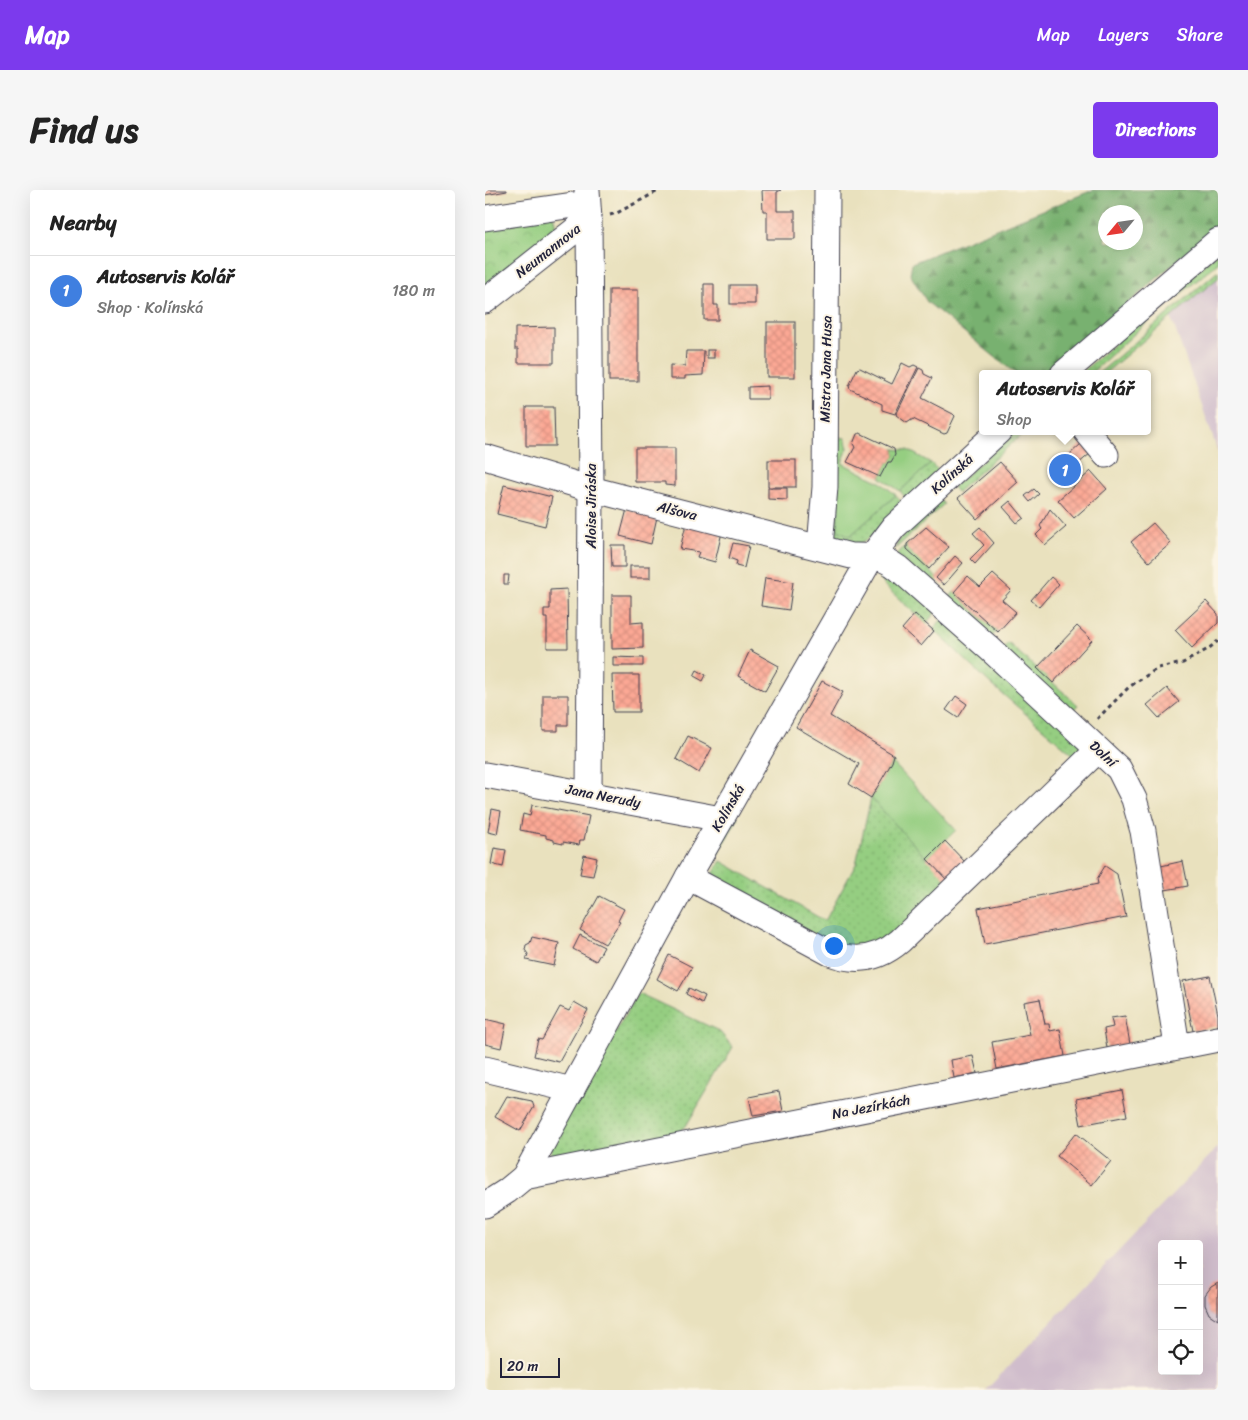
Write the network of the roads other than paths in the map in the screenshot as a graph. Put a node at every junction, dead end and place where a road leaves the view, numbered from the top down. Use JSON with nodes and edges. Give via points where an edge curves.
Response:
{"nodes":[{"id":1,"x":827,"y":190,"type":"edge"},
{"id":2,"x":588,"y":204,"type":"edge"},
{"id":3,"x":485,"y":218,"type":"edge"},
{"id":4,"x":1218,"y":241,"type":"edge"},
{"id":5,"x":485,"y":301,"type":"edge"},
{"id":6,"x":1068,"y":370,"type":"edge"},
{"id":7,"x":995,"y":435,"type":"edge"},
{"id":8,"x":1089,"y":435,"type":"edge"},
{"id":9,"x":1106,"y":455,"type":"dead end"},
{"id":10,"x":485,"y":457,"type":"edge"},
{"id":11,"x":591,"y":489,"type":"junction"},
{"id":12,"x":820,"y":547,"type":"junction"},
{"id":13,"x":872,"y":556,"type":"junction"},
{"id":14,"x":1090,"y":742,"type":"junction"},
{"id":15,"x":485,"y":775,"type":"edge"},
{"id":16,"x":589,"y":793,"type":"junction"},
{"id":17,"x":721,"y":820,"type":"junction"},
{"id":18,"x":689,"y":877,"type":"junction"},
{"id":19,"x":1218,"y":1038,"type":"edge"},
{"id":20,"x":1177,"y":1046,"type":"junction"},
{"id":21,"x":485,"y":1069,"type":"edge"},
{"id":22,"x":571,"y":1090,"type":"junction"},
{"id":23,"x":524,"y":1177,"type":"junction"},
{"id":24,"x":485,"y":1205,"type":"edge"}],
"edges":[{"from":1,"to":12,"type":"street","name":"Mistra Jana Husa","via":[[825,487]]},
{"from":2,"to":3,"type":"street"},
{"from":2,"to":5,"type":"street","name":"Neumannova"},
{"from":2,"to":11,"type":"street","name":"Aloise Jiráska"},
{"from":4,"to":6,"type":"street"},
{"from":7,"to":13,"type":"street","name":"Kolínská","via":[[894,527]]},
{"from":8,"to":9,"type":"street"},
{"from":10,"to":11,"type":"street","name":"Alšova"},
{"from":11,"to":12,"type":"street","name":"Alšova"},
{"from":11,"to":16,"type":"street","name":"Aloise Jiráska"},
{"from":12,"to":13,"type":"street","name":"Alšova","via":[[851,556]]},
{"from":13,"to":14,"type":"street","name":"Dolní","via":[[883,558],[898,568]]},
{"from":13,"to":17,"type":"street","name":"Kolínská"},
{"from":14,"to":18,"type":"street","via":[[900,941],[880,955],[848,958],[830,953]]},
{"from":14,"to":20,"type":"street","name":"Dolní","via":[[1119,769],[1134,799],[1143,831]]},
{"from":15,"to":16,"type":"street","name":"Jana Nerudy"},
{"from":16,"to":17,"type":"street","name":"Jana Nerudy"},
{"from":17,"to":18,"type":"street","name":"Kolínská"},
{"from":18,"to":22,"type":"street","name":"Kolínská"},
{"from":19,"to":20,"type":"street","name":"Na Jezírkách"},
{"from":20,"to":23,"type":"street","name":"Na Jezírkách"},
{"from":21,"to":22,"type":"street"},
{"from":22,"to":23,"type":"street","name":"Kolínská"},
{"from":23,"to":24,"type":"street","name":"Kolínská"}]}
